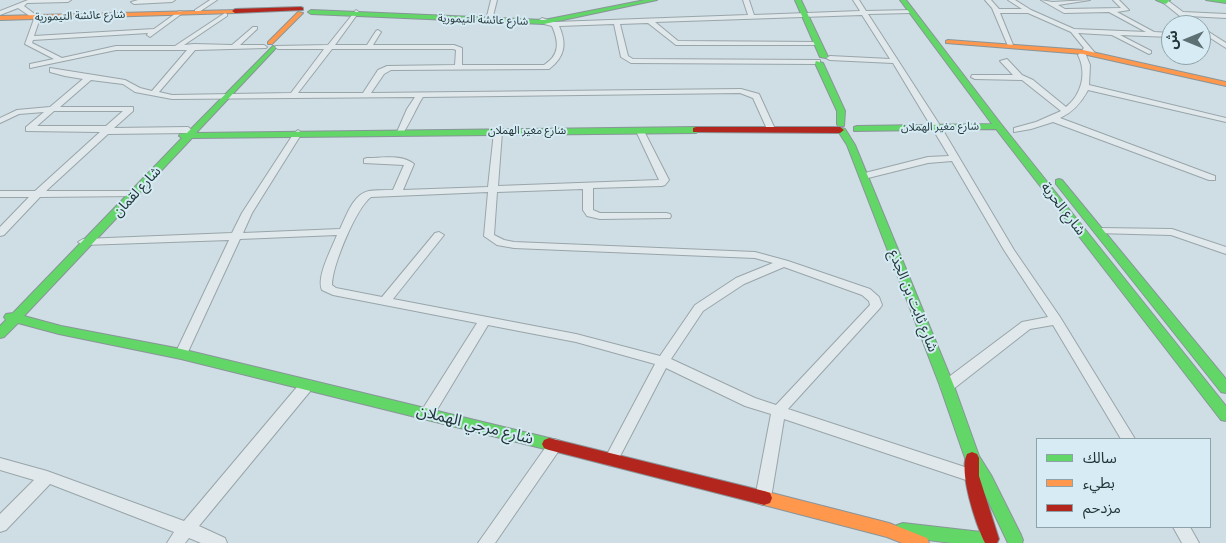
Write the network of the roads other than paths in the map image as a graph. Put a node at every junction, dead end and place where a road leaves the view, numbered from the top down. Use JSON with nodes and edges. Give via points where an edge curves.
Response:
{"nodes":[{"id":1,"x":68,"y":0,"type":"edge"},
{"id":2,"x":172,"y":0,"type":"edge"},
{"id":3,"x":214,"y":0,"type":"edge"},
{"id":4,"x":494,"y":0,"type":"edge"},
{"id":5,"x":642,"y":0,"type":"edge"},
{"id":6,"x":654,"y":0,"type":"edge"},
{"id":7,"x":746,"y":0,"type":"edge"},
{"id":8,"x":798,"y":0,"type":"edge"},
{"id":9,"x":856,"y":0,"type":"edge"},
{"id":10,"x":902,"y":0,"type":"edge"},
{"id":11,"x":988,"y":0,"type":"edge"},
{"id":12,"x":1011,"y":0,"type":"edge"},
{"id":13,"x":1044,"y":0,"type":"edge"},
{"id":14,"x":1087,"y":0,"type":"edge"},
{"id":15,"x":1116,"y":0,"type":"edge"},
{"id":16,"x":1209,"y":0,"type":"edge"},
{"id":17,"x":31,"y":1,"type":"edge"},
{"id":18,"x":1164,"y":1,"type":"edge"},
{"id":19,"x":1226,"y":1,"type":"edge"},
{"id":20,"x":134,"y":2,"type":"dead end"},
{"id":21,"x":1052,"y":4,"type":"junction"},
{"id":22,"x":19,"y":6,"type":"junction"},
{"id":23,"x":912,"y":6,"type":"edge"},
{"id":24,"x":308,"y":8,"type":"edge"},
{"id":25,"x":197,"y":11,"type":"junction"},
{"id":26,"x":997,"y":11,"type":"junction"},
{"id":27,"x":1064,"y":11,"type":"junction"},
{"id":28,"x":181,"y":12,"type":"junction"},
{"id":29,"x":356,"y":12,"type":"junction"},
{"id":30,"x":863,"y":12,"type":"junction"},
{"id":31,"x":1029,"y":12,"type":"junction"},
{"id":32,"x":1112,"y":12,"type":"junction"},
{"id":33,"x":0,"y":13,"type":"edge"},
{"id":34,"x":1180,"y":14,"type":"joint"},
{"id":35,"x":225,"y":15,"type":"dead end"},
{"id":36,"x":804,"y":16,"type":"junction"},
{"id":37,"x":1226,"y":16,"type":"edge"},
{"id":38,"x":1042,"y":17,"type":"junction"},
{"id":39,"x":0,"y":18,"type":"edge"},
{"id":40,"x":35,"y":18,"type":"junction"},
{"id":41,"x":752,"y":18,"type":"junction"},
{"id":42,"x":489,"y":19,"type":"junction"},
{"id":43,"x":547,"y":22,"type":"junction"},
{"id":44,"x":651,"y":22,"type":"junction"},
{"id":45,"x":617,"y":23,"type":"junction"},
{"id":46,"x":255,"y":28,"type":"dead end"},
{"id":47,"x":0,"y":31,"type":"edge"},
{"id":48,"x":155,"y":31,"type":"junction"},
{"id":49,"x":1073,"y":31,"type":"junction"},
{"id":50,"x":378,"y":32,"type":"dead end"},
{"id":51,"x":1110,"y":32,"type":"junction"},
{"id":52,"x":1154,"y":34,"type":"junction"},
{"id":53,"x":1161,"y":34,"type":"edge"},
{"id":54,"x":1211,"y":37,"type":"joint"},
{"id":55,"x":29,"y":38,"type":"junction"},
{"id":56,"x":1226,"y":38,"type":"edge"},
{"id":57,"x":815,"y":42,"type":"junction"},
{"id":58,"x":948,"y":42,"type":"junction"},
{"id":59,"x":272,"y":45,"type":"junction"},
{"id":60,"x":370,"y":45,"type":"junction"},
{"id":61,"x":1010,"y":45,"type":"junction"},
{"id":62,"x":194,"y":46,"type":"junction"},
{"id":63,"x":235,"y":46,"type":"junction"},
{"id":64,"x":330,"y":46,"type":"junction"},
{"id":65,"x":1226,"y":46,"type":"edge"},
{"id":66,"x":134,"y":47,"type":"junction"},
{"id":67,"x":176,"y":47,"type":"junction"},
{"id":68,"x":1150,"y":52,"type":"dead end"},
{"id":69,"x":1087,"y":55,"type":"junction"},
{"id":70,"x":62,"y":60,"type":"junction"},
{"id":71,"x":823,"y":60,"type":"junction"},
{"id":72,"x":895,"y":61,"type":"junction"},
{"id":73,"x":1004,"y":61,"type":"dead end"},
{"id":74,"x":33,"y":66,"type":"dead end"},
{"id":75,"x":458,"y":67,"type":"junction"},
{"id":76,"x":54,"y":70,"type":"dead end"},
{"id":77,"x":975,"y":76,"type":"junction"},
{"id":78,"x":90,"y":77,"type":"junction"},
{"id":79,"x":1019,"y":77,"type":"junction"},
{"id":80,"x":1226,"y":84,"type":"edge"},
{"id":81,"x":1086,"y":87,"type":"junction"},
{"id":82,"x":153,"y":94,"type":"junction"},
{"id":83,"x":294,"y":94,"type":"junction"},
{"id":84,"x":366,"y":94,"type":"junction"},
{"id":85,"x":421,"y":94,"type":"junction"},
{"id":86,"x":225,"y":95,"type":"junction"},
{"id":87,"x":993,"y":99,"type":"dead end"},
{"id":88,"x":51,"y":109,"type":"junction"},
{"id":89,"x":1067,"y":111,"type":"junction"},
{"id":90,"x":1054,"y":119,"type":"junction"},
{"id":91,"x":1226,"y":120,"type":"edge"},
{"id":92,"x":0,"y":121,"type":"edge"},
{"id":93,"x":998,"y":126,"type":"junction"},
{"id":94,"x":937,"y":127,"type":"junction"},
{"id":95,"x":847,"y":128,"type":"junction"},
{"id":96,"x":771,"y":129,"type":"junction"},
{"id":97,"x":107,"y":130,"type":"junction"},
{"id":98,"x":1017,"y":130,"type":"dead end"},
{"id":99,"x":640,"y":131,"type":"junction"},
{"id":100,"x":401,"y":132,"type":"junction"},
{"id":101,"x":498,"y":132,"type":"junction"},
{"id":102,"x":188,"y":133,"type":"junction"},
{"id":103,"x":298,"y":133,"type":"junction"},
{"id":104,"x":955,"y":158,"type":"junction"},
{"id":105,"x":367,"y":160,"type":"dead end"},
{"id":106,"x":1052,"y":173,"type":"dead end"},
{"id":107,"x":864,"y":176,"type":"junction"},
{"id":108,"x":1212,"y":178,"type":"dead end"},
{"id":109,"x":588,"y":186,"type":"junction"},
{"id":110,"x":493,"y":190,"type":"junction"},
{"id":111,"x":397,"y":192,"type":"junction"},
{"id":112,"x":0,"y":194,"type":"edge"},
{"id":113,"x":37,"y":194,"type":"junction"},
{"id":114,"x":131,"y":194,"type":"junction"},
{"id":115,"x":666,"y":216,"type":"dead end"},
{"id":116,"x":1099,"y":231,"type":"junction"},
{"id":117,"x":345,"y":232,"type":"junction"},
{"id":118,"x":0,"y":233,"type":"edge"},
{"id":119,"x":440,"y":236,"type":"dead end"},
{"id":120,"x":235,"y":237,"type":"junction"},
{"id":121,"x":87,"y":242,"type":"junction"},
{"id":122,"x":1226,"y":251,"type":"edge"},
{"id":123,"x":784,"y":263,"type":"junction"},
{"id":124,"x":385,"y":301,"type":"junction"},
{"id":125,"x":14,"y":318,"type":"junction"},
{"id":126,"x":485,"y":320,"type":"junction"},
{"id":127,"x":1056,"y":320,"type":"junction"},
{"id":128,"x":1,"y":330,"type":"edge"},
{"id":129,"x":59,"y":330,"type":"junction"},
{"id":130,"x":181,"y":354,"type":"junction"},
{"id":131,"x":662,"y":361,"type":"junction"},
{"id":132,"x":307,"y":385,"type":"junction"},
{"id":133,"x":947,"y":386,"type":"junction"},
{"id":134,"x":1226,"y":388,"type":"edge"},
{"id":135,"x":778,"y":412,"type":"junction"},
{"id":136,"x":427,"y":414,"type":"junction"},
{"id":137,"x":1226,"y":416,"type":"edge"},
{"id":138,"x":1127,"y":438,"type":"edge"},
{"id":139,"x":555,"y":445,"type":"junction"},
{"id":140,"x":972,"y":458,"type":"junction"},
{"id":141,"x":611,"y":460,"type":"junction"},
{"id":142,"x":0,"y":464,"type":"edge"},
{"id":143,"x":971,"y":476,"type":"junction"},
{"id":144,"x":47,"y":477,"type":"junction"},
{"id":145,"x":986,"y":480,"type":"junction"},
{"id":146,"x":762,"y":498,"type":"junction"},
{"id":147,"x":0,"y":525,"type":"edge"},
{"id":148,"x":1183,"y":528,"type":"edge"},
{"id":149,"x":187,"y":529,"type":"junction"},
{"id":150,"x":889,"y":530,"type":"junction"},
{"id":151,"x":990,"y":541,"type":"edge"},
{"id":152,"x":1020,"y":542,"type":"edge"},
{"id":153,"x":175,"y":543,"type":"edge"},
{"id":154,"x":220,"y":543,"type":"edge"},
{"id":155,"x":486,"y":543,"type":"edge"},
{"id":156,"x":921,"y":543,"type":"edge"},
{"id":157,"x":1191,"y":543,"type":"edge"}],
"edges":[{"from":1,"to":17,"type":"street"},
{"from":2,"to":20,"type":"street"},
{"from":3,"to":25,"type":"street"},
{"from":4,"to":42,"type":"street"},
{"from":5,"to":43,"type":"main road","name":"شارع عائشة التيمورية"},
{"from":6,"to":43,"type":"main road","name":"شارع عائشة التيمورية"},
{"from":7,"to":41,"type":"street"},
{"from":8,"to":36,"type":"main road","name":"شارع ثابت بن الجذع"},
{"from":9,"to":30,"type":"street"},
{"from":10,"to":23,"type":"main road","name":"شارع الحرية"},
{"from":11,"to":26,"type":"street"},
{"from":12,"to":31,"type":"street"},
{"from":13,"to":21,"type":"street"},
{"from":14,"to":21,"type":"street"},
{"from":15,"to":32,"type":"street","via":[[1126,10]]},
{"from":16,"to":19,"type":"main road"},
{"from":17,"to":22,"type":"street"},
{"from":18,"to":34,"type":"street"},
{"from":21,"to":27,"type":"street"},
{"from":22,"to":33,"type":"street"},
{"from":22,"to":40,"type":"street"},
{"from":23,"to":30,"type":"street"},
{"from":23,"to":58,"type":"main road","name":"شارع الحرية"},
{"from":23,"to":93,"type":"main road","name":"شارع الحرية"},
{"from":24,"to":25,"type":"main road","name":"شارع عائشة التيمورية"},
{"from":24,"to":29,"type":"main road","name":"شارع عائشة التيمورية"},
{"from":24,"to":59,"type":"main road","name":"شارع لقمان"},
{"from":25,"to":28,"type":"main road","name":"شارع عائشة التيمورية"},
{"from":26,"to":31,"type":"street"},
{"from":26,"to":61,"type":"street"},
{"from":27,"to":32,"type":"street"},
{"from":27,"to":38,"type":"street","via":[[1065,15]]},
{"from":28,"to":40,"type":"main road","name":"شارع عائشة التيمورية"},
{"from":28,"to":48,"type":"street"},
{"from":29,"to":42,"type":"main road","name":"شارع عائشة التيمورية"},
{"from":29,"to":64,"type":"street"},
{"from":30,"to":36,"type":"street"},
{"from":30,"to":72,"type":"street"},
{"from":31,"to":38,"type":"street"},
{"from":32,"to":52,"type":"street"},
{"from":34,"to":37,"type":"street"},
{"from":35,"to":67,"type":"street"},
{"from":36,"to":41,"type":"street"},
{"from":36,"to":57,"type":"main road","name":"شارع ثابت بن الجذع"},
{"from":38,"to":49,"type":"street"},
{"from":39,"to":40,"type":"main road","name":"شارع عائشة التيمورية"},
{"from":40,"to":47,"type":"main road"},
{"from":40,"to":55,"type":"street"},
{"from":41,"to":44,"type":"street"},
{"from":42,"to":43,"type":"main road","name":"شارع عائشة التيمورية"},
{"from":43,"to":45,"type":"street"},
{"from":43,"to":75,"type":"street","via":[[562,40],[560,51],[546,67]]},
{"from":44,"to":45,"type":"street"},
{"from":44,"to":57,"type":"street","via":[[676,43]]},
{"from":45,"to":71,"type":"street","via":[[625,57],[631,61]]},
{"from":46,"to":63,"type":"street"},
{"from":48,"to":55,"type":"street"},
{"from":48,"to":66,"type":"street"},
{"from":49,"to":51,"type":"street"},
{"from":49,"to":69,"type":"street"},
{"from":50,"to":60,"type":"street"},
{"from":51,"to":52,"type":"street"},
{"from":51,"to":68,"type":"street"},
{"from":52,"to":53,"type":"street"},
{"from":54,"to":56,"type":"street"},
{"from":54,"to":65,"type":"street"},
{"from":55,"to":70,"type":"street","via":[[28,44]]},
{"from":57,"to":71,"type":"main road","name":"شارع ثابت بن الجذع"},
{"from":58,"to":61,"type":"main road"},
{"from":58,"to":77,"type":"main road","name":"شارع الحرية"},
{"from":59,"to":63,"type":"street"},
{"from":59,"to":64,"type":"street"},
{"from":59,"to":86,"type":"main road","name":"شارع لقمان"},
{"from":60,"to":64,"type":"street"},
{"from":60,"to":75,"type":"street","via":[[458,48],[461,52]]},
{"from":61,"to":69,"type":"main road"},
{"from":62,"to":63,"type":"street"},
{"from":62,"to":67,"type":"street"},
{"from":62,"to":82,"type":"street"},
{"from":64,"to":83,"type":"street"},
{"from":66,"to":67,"type":"street"},
{"from":66,"to":70,"type":"street"},
{"from":69,"to":80,"type":"main road"},
{"from":69,"to":81,"type":"street"},
{"from":70,"to":74,"type":"street"},
{"from":71,"to":72,"type":"street"},
{"from":71,"to":95,"type":"main road","name":"شارع ثابت بن الجذع"},
{"from":72,"to":94,"type":"street"},
{"from":73,"to":79,"type":"street"},
{"from":75,"to":84,"type":"street","via":[[386,69]]},
{"from":76,"to":78,"type":"street"},
{"from":77,"to":79,"type":"street"},
{"from":77,"to":87,"type":"main road","name":"شارع الحرية"},
{"from":78,"to":82,"type":"street","via":[[125,82]]},
{"from":78,"to":88,"type":"street"},
{"from":79,"to":89,"type":"street","via":[[1027,79]]},
{"from":81,"to":89,"type":"street"},
{"from":81,"to":91,"type":"street"},
{"from":82,"to":86,"type":"street","via":[[172,97]]},
{"from":83,"to":84,"type":"street"},
{"from":83,"to":86,"type":"street"},
{"from":84,"to":85,"type":"street"},
{"from":85,"to":96,"type":"street","via":[[747,92],[756,96]]},
{"from":85,"to":100,"type":"street"},
{"from":86,"to":102,"type":"main road","name":"شارع لقمان"},
{"from":88,"to":92,"type":"street","via":[[17,112]]},
{"from":88,"to":97,"type":"street","via":[[29,129]]},
{"from":88,"to":97,"type":"street","via":[[130,109]]},
{"from":89,"to":90,"type":"street"},
{"from":90,"to":98,"type":"street"},
{"from":90,"to":108,"type":"street"},
{"from":93,"to":94,"type":"main road","name":"شارع مغير الهملان"},
{"from":93,"to":137,"type":"main road","name":"شارع الحرية"},
{"from":94,"to":95,"type":"main road","name":"شارع مغير الهملان"},
{"from":94,"to":104,"type":"street"},
{"from":95,"to":96,"type":"main road","name":"شارع مغير الهملان"},
{"from":95,"to":107,"type":"main road","name":"شارع ثابت بن الجذع"},
{"from":96,"to":99,"type":"main road","name":"شارع مغير الهملان"},
{"from":97,"to":102,"type":"street"},
{"from":97,"to":113,"type":"street"},
{"from":99,"to":101,"type":"main road","name":"شارع مغير الهملان"},
{"from":99,"to":109,"type":"street","via":[[664,180],[662,184]]},
{"from":100,"to":101,"type":"main road","name":"شارع مغير الهملان"},
{"from":100,"to":103,"type":"main road","name":"شارع مغير الهملان"},
{"from":101,"to":110,"type":"street"},
{"from":102,"to":103,"type":"main road","name":"شارع مغير الهملان"},
{"from":102,"to":114,"type":"main road","name":"شارع لقمان"},
{"from":103,"to":120,"type":"street"},
{"from":104,"to":107,"type":"street","via":[[928,160]]},
{"from":104,"to":127,"type":"street","via":[[1009,250]]},
{"from":105,"to":111,"type":"street","via":[[409,164]]},
{"from":106,"to":116,"type":"main road","name":"شارع الحرية"},
{"from":107,"to":133,"type":"main road","name":"شارع ثابت بن الجذع"},
{"from":109,"to":110,"type":"street"},
{"from":109,"to":115,"type":"street","via":[[588,210],[591,214]]},
{"from":110,"to":111,"type":"street"},
{"from":110,"to":123,"type":"street","via":[[489,236],[501,244],[743,254]]},
{"from":111,"to":117,"type":"street","via":[[373,193],[363,198]]},
{"from":112,"to":113,"type":"street"},
{"from":113,"to":114,"type":"street"},
{"from":113,"to":118,"type":"street"},
{"from":114,"to":121,"type":"main road","name":"شارع لقمان"},
{"from":116,"to":122,"type":"street","via":[[1172,232]]},
{"from":116,"to":134,"type":"main road","name":"شارع الحرية"},
{"from":117,"to":120,"type":"street"},
{"from":117,"to":124,"type":"street","via":[[325,278],[326,287]]},
{"from":119,"to":124,"type":"street"},
{"from":120,"to":121,"type":"street"},
{"from":120,"to":130,"type":"street"},
{"from":121,"to":125,"type":"main road","name":"شارع لقمان"},
{"from":123,"to":131,"type":"street","via":[[740,281],[705,303],[692,316]]},
{"from":123,"to":135,"type":"street","via":[[866,292],[876,305]]},
{"from":124,"to":126,"type":"street"},
{"from":125,"to":128,"type":"main road","name":"شارع لقمان"},
{"from":125,"to":129,"type":"main road","name":"شارع مرجي الهملان"},
{"from":126,"to":131,"type":"street","via":[[576,338]]},
{"from":126,"to":136,"type":"street"},
{"from":127,"to":133,"type":"street","via":[[1026,325]]},
{"from":127,"to":138,"type":"street"},
{"from":128,"to":129,"type":"main road","name":"شارع مرجي الهملان"},
{"from":129,"to":130,"type":"main road","name":"شارع مرجي الهملان"},
{"from":130,"to":132,"type":"main road","name":"شارع مرجي الهملان"},
{"from":131,"to":135,"type":"street"},
{"from":131,"to":141,"type":"street"},
{"from":132,"to":136,"type":"main road","name":"شارع مرجي الهملان"},
{"from":132,"to":149,"type":"street"},
{"from":133,"to":140,"type":"main road","name":"شارع ثابت بن الجذع"},
{"from":135,"to":143,"type":"street"},
{"from":135,"to":146,"type":"street"},
{"from":136,"to":139,"type":"main road","name":"شارع مرجي الهملان"},
{"from":139,"to":141,"type":"main road","name":"شارع مرجي الهملان"},
{"from":139,"to":155,"type":"street"},
{"from":140,"to":143,"type":"main road","name":"شارع ثابت بن الجذع"},
{"from":140,"to":145,"type":"main road","name":"شارع ثابت بن الجذع"},
{"from":141,"to":146,"type":"main road","name":"شارع مرجي الهملان"},
{"from":142,"to":144,"type":"street"},
{"from":143,"to":145,"type":"street"},
{"from":143,"to":151,"type":"main road","name":"شارع ثابت بن الجذع"},
{"from":144,"to":147,"type":"street"},
{"from":144,"to":149,"type":"street"},
{"from":145,"to":152,"type":"main road","name":"شارع ثابت بن الجذع"},
{"from":146,"to":150,"type":"main road","name":"شارع مرجي الهملان"},
{"from":148,"to":157,"type":"street"},
{"from":149,"to":153,"type":"street"},
{"from":149,"to":154,"type":"street"},
{"from":150,"to":151,"type":"main road","name":"شارع مرجي الهملان"},
{"from":150,"to":156,"type":"main road","name":"شارع مرجي الهملان"},
{"from":151,"to":152,"type":"main road","name":"شارع مرجي الهملان","via":[[1000,536]]}]}
